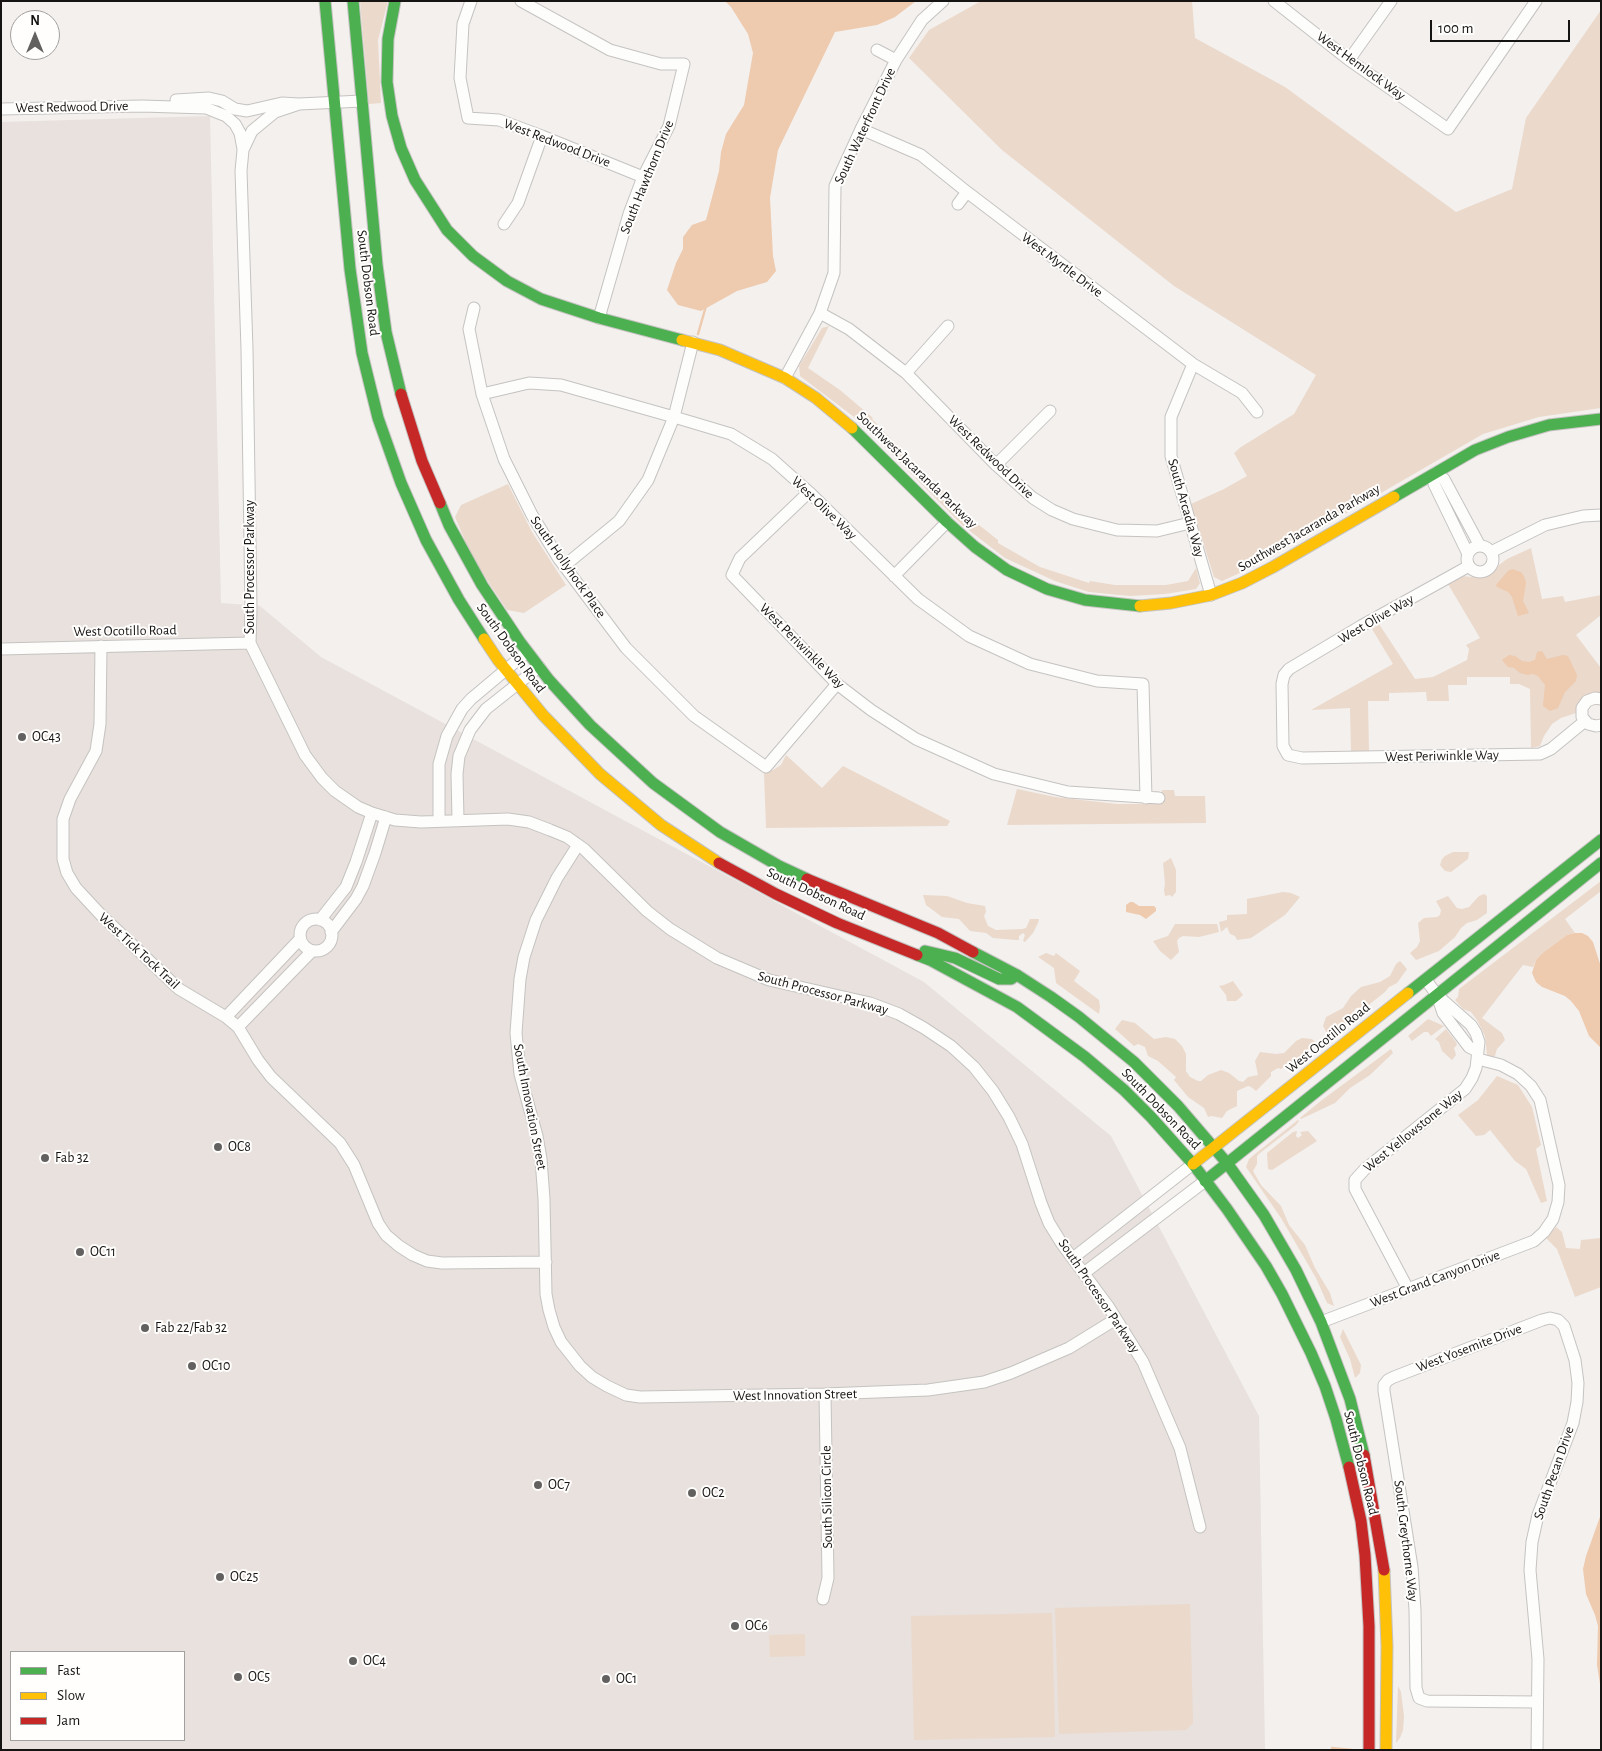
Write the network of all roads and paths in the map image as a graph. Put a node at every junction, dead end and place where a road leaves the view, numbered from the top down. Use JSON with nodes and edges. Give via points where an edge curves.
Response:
{"nodes":[{"id":1,"x":325,"y":1,"type":"edge"},
{"id":2,"x":352,"y":1,"type":"edge"},
{"id":3,"x":394,"y":1,"type":"edge"},
{"id":4,"x":471,"y":1,"type":"edge"},
{"id":5,"x":521,"y":1,"type":"edge"},
{"id":6,"x":943,"y":1,"type":"edge"},
{"id":7,"x":1274,"y":1,"type":"edge"},
{"id":8,"x":1390,"y":1,"type":"edge"},
{"id":9,"x":1536,"y":1,"type":"edge"},
{"id":10,"x":877,"y":50,"type":"dead end"},
{"id":11,"x":896,"y":60,"type":"junction"},
{"id":12,"x":1349,"y":60,"type":"junction"},
{"id":13,"x":362,"y":101,"type":"junction"},
{"id":14,"x":334,"y":102,"type":"junction"},
{"id":15,"x":300,"y":104,"type":"junction"},
{"id":16,"x":142,"y":106,"type":"junction"},
{"id":17,"x":1,"y":109,"type":"edge"},
{"id":18,"x":861,"y":129,"type":"junction"},
{"id":19,"x":542,"y":136,"type":"junction"},
{"id":20,"x":243,"y":150,"type":"junction"},
{"id":21,"x":644,"y":177,"type":"junction"},
{"id":22,"x":967,"y":192,"type":"junction"},
{"id":23,"x":958,"y":204,"type":"dead end"},
{"id":24,"x":504,"y":224,"type":"dead end"},
{"id":25,"x":474,"y":308,"type":"dead end"},
{"id":26,"x":820,"y":313,"type":"junction"},
{"id":27,"x":599,"y":318,"type":"junction"},
{"id":28,"x":948,"y":326,"type":"dead end"},
{"id":29,"x":694,"y":342,"type":"junction"},
{"id":30,"x":1193,"y":364,"type":"junction"},
{"id":31,"x":906,"y":373,"type":"junction"},
{"id":32,"x":785,"y":378,"type":"junction"},
{"id":33,"x":482,"y":394,"type":"junction"},
{"id":34,"x":1050,"y":411,"type":"dead end"},
{"id":35,"x":1257,"y":412,"type":"dead end"},
{"id":36,"x":674,"y":417,"type":"junction"},
{"id":37,"x":1601,"y":419,"type":"edge"},
{"id":38,"x":996,"y":465,"type":"junction"},
{"id":39,"x":1435,"y":473,"type":"junction"},
{"id":40,"x":809,"y":492,"type":"junction"},
{"id":41,"x":1601,"y":515,"type":"edge"},
{"id":42,"x":947,"y":522,"type":"junction"},
{"id":43,"x":1190,"y":523,"type":"junction"},
{"id":44,"x":1480,"y":546,"type":"junction"},
{"id":45,"x":1491,"y":552,"type":"junction"},
{"id":46,"x":1469,"y":560,"type":"junction"},
{"id":47,"x":564,"y":566,"type":"junction"},
{"id":48,"x":894,"y":576,"type":"junction"},
{"id":49,"x":1211,"y":595,"type":"junction"},
{"id":50,"x":250,"y":643,"type":"junction"},
{"id":51,"x":101,"y":646,"type":"junction"},
{"id":52,"x":1,"y":649,"type":"edge"},
{"id":53,"x":527,"y":652,"type":"junction"},
{"id":54,"x":539,"y":667,"type":"junction"},
{"id":55,"x":506,"y":670,"type":"junction"},
{"id":56,"x":517,"y":684,"type":"junction"},
{"id":57,"x":837,"y":684,"type":"junction"},
{"id":58,"x":1601,"y":699,"type":"edge"},
{"id":59,"x":1585,"y":721,"type":"junction"},
{"id":60,"x":1601,"y":726,"type":"edge"},
{"id":61,"x":1288,"y":755,"type":"joint"},
{"id":62,"x":1146,"y":798,"type":"junction"},
{"id":63,"x":1159,"y":798,"type":"dead end"},
{"id":64,"x":372,"y":813,"type":"junction"},
{"id":65,"x":386,"y":817,"type":"junction"},
{"id":66,"x":439,"y":820,"type":"junction"},
{"id":67,"x":458,"y":820,"type":"junction"},
{"id":68,"x":1601,"y":840,"type":"edge"},
{"id":69,"x":578,"y":845,"type":"junction"},
{"id":70,"x":1601,"y":863,"type":"edge"},
{"id":71,"x":320,"y":920,"type":"junction"},
{"id":72,"x":331,"y":932,"type":"junction"},
{"id":73,"x":300,"y":939,"type":"junction"},
{"id":74,"x":898,"y":946,"type":"junction"},
{"id":75,"x":312,"y":951,"type":"junction"},
{"id":76,"x":1017,"y":975,"type":"junction"},
{"id":77,"x":1426,"y":980,"type":"junction"},
{"id":78,"x":1437,"y":995,"type":"junction"},
{"id":79,"x":226,"y":1017,"type":"junction"},
{"id":80,"x":1471,"y":1024,"type":"junction"},
{"id":81,"x":238,"y":1027,"type":"junction"},
{"id":82,"x":1460,"y":1035,"type":"junction"},
{"id":83,"x":1478,"y":1055,"type":"junction"},
{"id":84,"x":1215,"y":1148,"type":"junction"},
{"id":85,"x":1227,"y":1163,"type":"junction"},
{"id":86,"x":1193,"y":1164,"type":"junction"},
{"id":87,"x":1206,"y":1180,"type":"junction"},
{"id":88,"x":1073,"y":1258,"type":"junction"},
{"id":89,"x":546,"y":1262,"type":"junction"},
{"id":90,"x":1084,"y":1273,"type":"junction"},
{"id":91,"x":1408,"y":1289,"type":"junction"},
{"id":92,"x":1116,"y":1319,"type":"junction"},
{"id":93,"x":1558,"y":1320,"type":"joint"},
{"id":94,"x":1321,"y":1322,"type":"junction"},
{"id":95,"x":1384,"y":1385,"type":"joint"},
{"id":96,"x":825,"y":1394,"type":"junction"},
{"id":97,"x":1200,"y":1527,"type":"dead end"},
{"id":98,"x":824,"y":1599,"type":"dead end"},
{"id":99,"x":1537,"y":1702,"type":"junction"},
{"id":100,"x":1369,"y":1750,"type":"edge"},
{"id":101,"x":1386,"y":1750,"type":"edge"},
{"id":102,"x":1537,"y":1750,"type":"edge"}],
"edges":[{"from":1,"to":14,"type":"main road","name":"South Dobson Road"},
{"from":2,"to":13,"type":"main road","name":"South Dobson Road"},
{"from":3,"to":27,"type":"main road","name":"Southwest Jacaranda Parkway","via":[[387,63],[392,116],[407,165],[431,207],[460,244],[490,270],[542,299]]},
{"from":4,"to":19,"type":"street","name":"West Redwood Drive","via":[[463,24],[460,78],[468,118],[499,120]]},
{"from":5,"to":21,"type":"street","name":"South Hawthorn Drive","via":[[610,50],[661,64],[684,64],[669,126]]},
{"from":6,"to":11,"type":"street","name":"South Waterfront Drive","via":[[922,20]]},
{"from":7,"to":12,"type":"street","name":"West Hemlock Way"},
{"from":8,"to":12,"type":"street"},
{"from":9,"to":12,"type":"street","name":"West Hemlock Way","via":[[1448,129]]},
{"from":10,"to":11,"type":"street"},
{"from":11,"to":18,"type":"street","name":"South Waterfront Drive"},
{"from":13,"to":14,"type":"street","name":"West Redwood Drive"},
{"from":13,"to":53,"type":"main road","name":"South Dobson Road","via":[[386,332],[411,431],[435,494],[465,556]]},
{"from":14,"to":15,"type":"street","name":"West Redwood Drive"},
{"from":14,"to":55,"type":"main road","name":"South Dobson Road","via":[[356,318],[378,418],[426,540],[459,600]]},
{"from":15,"to":16,"type":"street","name":"West Redwood Drive","via":[[274,104],[240,110],[216,99],[201,98]]},
{"from":15,"to":20,"type":"street","name":"South Processor Parkway","via":[[264,119],[252,131]]},
{"from":16,"to":17,"type":"street","name":"West Redwood Drive"},
{"from":16,"to":20,"type":"street","name":"West Redwood Drive","via":[[200,107],[221,114],[238,128]]},
{"from":18,"to":22,"type":"street","name":"West Myrtle Drive","via":[[921,155]]},
{"from":18,"to":26,"type":"street","name":"South Waterfront Drive","via":[[835,186],[834,273]]},
{"from":19,"to":21,"type":"street","name":"West Redwood Drive"},
{"from":19,"to":24,"type":"street","via":[[518,203]]},
{"from":20,"to":50,"type":"street","name":"South Processor Parkway"},
{"from":21,"to":27,"type":"street","name":"South Hawthorn Drive","via":[[629,214]]},
{"from":22,"to":23,"type":"street"},
{"from":22,"to":30,"type":"street","name":"West Myrtle Drive"},
{"from":25,"to":33,"type":"street","name":"South Hollyhock Place","via":[[468,329]]},
{"from":26,"to":31,"type":"street","name":"West Redwood Drive","via":[[849,329]]},
{"from":26,"to":32,"type":"street","name":"South Waterfront Drive"},
{"from":27,"to":29,"type":"main road","name":"Southwest Jacaranda Parkway"},
{"from":28,"to":31,"type":"street"},
{"from":29,"to":32,"type":"main road","name":"Southwest Jacaranda Parkway","via":[[738,356]]},
{"from":29,"to":36,"type":"street"},
{"from":30,"to":35,"type":"street","name":"West Myrtle Drive","via":[[1242,394]]},
{"from":30,"to":43,"type":"street","name":"South Arcadia Way","via":[[1171,417],[1171,456]]},
{"from":31,"to":38,"type":"street","name":"West Redwood Drive"},
{"from":32,"to":42,"type":"main road","name":"Southwest Jacaranda Parkway","via":[[844,420]]},
{"from":33,"to":36,"type":"street","name":"West Olive Way","via":[[529,383],[561,385]]},
{"from":33,"to":47,"type":"street","name":"South Hollyhock Place","via":[[504,459],[532,515]]},
{"from":34,"to":38,"type":"street"},
{"from":36,"to":40,"type":"street","name":"West Olive Way","via":[[731,434],[772,459]]},
{"from":36,"to":47,"type":"street","via":[[648,480],[619,521]]},
{"from":37,"to":39,"type":"main road","name":"Southwest Jacaranda Parkway","via":[[1549,425],[1508,437],[1475,450]]},
{"from":38,"to":43,"type":"street","name":"West Redwood Drive","via":[[1033,498],[1073,519],[1117,530],[1138,531],[1157,531]]},
{"from":39,"to":44,"type":"street","via":[[1444,479]]},
{"from":39,"to":46,"type":"street","via":[[1434,484]]},
{"from":39,"to":49,"type":"main road","name":"Southwest Jacaranda Parkway","via":[[1273,567]]},
{"from":40,"to":48,"type":"street","name":"West Olive Way"},
{"from":40,"to":57,"type":"street","name":"West Periwinkle Way","via":[[740,558],[732,575]]},
{"from":41,"to":45,"type":"street","via":[[1545,525]]},
{"from":42,"to":48,"type":"street"},
{"from":42,"to":49,"type":"main road","name":"Southwest Jacaranda Parkway","via":[[1007,570],[1078,599],[1150,606]]},
{"from":43,"to":49,"type":"street","name":"South Arcadia Way"},
{"from":44,"to":45,"type":"street"},
{"from":44,"to":46,"type":"street","name":"West Olive Way","via":[[1473,548]]},
{"from":45,"to":46,"type":"street","name":"West Olive Way","via":[[1493,560],[1487,570],[1479,572]]},
{"from":46,"to":61,"type":"street","name":"West Olive Way","via":[[1284,675],[1283,746]]},
{"from":47,"to":57,"type":"street","name":"South Hollyhock Place","via":[[626,648],[687,710],[766,766]]},
{"from":48,"to":62,"type":"street","name":"West Olive Way","via":[[918,599],[969,636],[1030,664],[1097,681],[1143,684]]},
{"from":50,"to":51,"type":"street","name":"West Ocotillo Road"},
{"from":50,"to":64,"type":"street","name":"South Processor Parkway","via":[[305,755],[335,791]]},
{"from":51,"to":52,"type":"street","name":"West Ocotillo Road"},
{"from":51,"to":79,"type":"street","name":"West Tick Tock Trail","via":[[100,724],[96,751],[63,819],[61,849],[67,873],[86,900],[179,989]]},
{"from":53,"to":54,"type":"main road","name":"South Dobson Road"},
{"from":53,"to":55,"type":"street"},
{"from":54,"to":56,"type":"street"},
{"from":54,"to":76,"type":"main road","name":"South Dobson Road","via":[[590,725],[626,759],[720,832],[779,866],[938,933]]},
{"from":55,"to":56,"type":"main road","name":"South Dobson Road"},
{"from":55,"to":66,"type":"street","via":[[471,699],[446,736],[439,764]]},
{"from":56,"to":67,"type":"street","via":[[486,709],[464,743],[457,774]]},
{"from":56,"to":74,"type":"main road","name":"South Dobson Road","via":[[600,774],[661,825],[776,894]]},
{"from":57,"to":62,"type":"street","name":"West Periwinkle Way","via":[[916,739],[994,774],[1068,792]]},
{"from":58,"to":59,"type":"street","via":[[1591,699],[1584,704],[1582,713]]},
{"from":59,"to":60,"type":"street"},
{"from":59,"to":61,"type":"street","name":"West Periwinkle Way","via":[[1540,754],[1311,758]]},
{"from":62,"to":63,"type":"street","name":"West Periwinkle Way"},
{"from":64,"to":65,"type":"street","name":"South Processor Parkway"},
{"from":64,"to":71,"type":"street","via":[[346,887]]},
{"from":65,"to":66,"type":"street","name":"South Processor Parkway","via":[[405,821]]},
{"from":65,"to":72,"type":"street","via":[[363,886]]},
{"from":66,"to":67,"type":"street","name":"South Processor Parkway"},
{"from":67,"to":69,"type":"street","name":"South Processor Parkway","via":[[529,822]]},
{"from":68,"to":77,"type":"main road","name":"West Ocotillo Road"},
{"from":69,"to":88,"type":"street","name":"South Processor Parkway","via":[[647,911],[717,958],[769,980],[870,1003],[899,1014],[952,1046],[994,1091],[1009,1117],[1026,1154],[1049,1223]]},
{"from":69,"to":89,"type":"street","name":"South Innovation Street","via":[[536,920],[524,958],[517,999],[520,1074],[537,1136],[543,1173]]},
{"from":70,"to":78,"type":"main road"},
{"from":71,"to":72,"type":"street"},
{"from":71,"to":73,"type":"street","via":[[304,924]]},
{"from":72,"to":75,"type":"street","via":[[327,947]]},
{"from":73,"to":75,"type":"street","via":[[304,947]]},
{"from":73,"to":79,"type":"street"},
{"from":74,"to":76,"type":"main road","via":[[955,958],[1000,979],[1011,979]]},
{"from":74,"to":86,"type":"main road","name":"South Dobson Road","via":[[962,976],[1016,1007],[1071,1046],[1124,1090]]},
{"from":75,"to":81,"type":"street"},
{"from":76,"to":84,"type":"main road","name":"South Dobson Road","via":[[1079,1017],[1134,1062]]},
{"from":77,"to":78,"type":"street"},
{"from":77,"to":84,"type":"main road","name":"West Ocotillo Road"},
{"from":78,"to":80,"type":"street"},
{"from":78,"to":82,"type":"street","via":[[1443,1013]]},
{"from":78,"to":85,"type":"main road"},
{"from":79,"to":81,"type":"street","name":"West Tick Tock Trail"},
{"from":80,"to":82,"type":"street"},
{"from":80,"to":83,"type":"street","via":[[1479,1042]]},
{"from":81,"to":89,"type":"street","name":"West Tick Tock Trail","via":[[271,1077],[340,1143],[354,1165],[378,1223],[399,1246],[427,1261],[442,1263]]},
{"from":82,"to":83,"type":"street"},
{"from":83,"to":91,"type":"street","name":"West Yellowstone Way","via":[[1472,1078],[1465,1089],[1355,1180],[1355,1189]]},
{"from":83,"to":91,"type":"street","name":"West Grand Canyon Drive","via":[[1518,1074],[1540,1100],[1559,1185],[1553,1219],[1534,1241]]},
{"from":84,"to":85,"type":"main road","name":"South Dobson Road"},
{"from":84,"to":86,"type":"main road","name":"West Ocotillo Road"},
{"from":85,"to":87,"type":"main road"},
{"from":85,"to":94,"type":"main road","name":"South Dobson Road","via":[[1281,1243]]},
{"from":86,"to":87,"type":"main road","name":"South Dobson Road"},
{"from":86,"to":88,"type":"street","name":"West Ocotillo Road"},
{"from":87,"to":90,"type":"street"},
{"from":87,"to":100,"type":"main road","name":"South Dobson Road","via":[[1266,1266],[1286,1301],[1325,1386],[1345,1452],[1361,1522],[1368,1590]]},
{"from":88,"to":90,"type":"street","name":"South Processor Parkway"},
{"from":89,"to":96,"type":"street","name":"West Innovation Street","via":[[549,1310],[561,1342],[592,1377],[626,1395]]},
{"from":90,"to":92,"type":"street","name":"South Processor Parkway"},
{"from":91,"to":94,"type":"street","name":"West Grand Canyon Drive"},
{"from":92,"to":96,"type":"street","name":"West Innovation Street","via":[[1069,1348],[984,1382],[928,1390]]},
{"from":92,"to":97,"type":"street","name":"South Processor Parkway","via":[[1143,1362],[1180,1448]]},
{"from":93,"to":95,"type":"street","name":"West Yosemite Drive","via":[[1542,1320],[1394,1377]]},
{"from":93,"to":99,"type":"street","name":"South Pecan Drive","via":[[1564,1326],[1575,1360],[1577,1402],[1573,1423],[1538,1515],[1532,1542],[1530,1570],[1538,1658]]},
{"from":94,"to":101,"type":"main road","name":"South Dobson Road","via":[[1350,1400],[1379,1536],[1386,1611]]},
{"from":95,"to":99,"type":"street","name":"South Greythorne Way","via":[[1412,1567],[1419,1698],[1427,1701]]},
{"from":96,"to":98,"type":"street","name":"South Silicon Circle","via":[[828,1578]]},
{"from":99,"to":102,"type":"street","name":"South Pecan Drive"}]}
